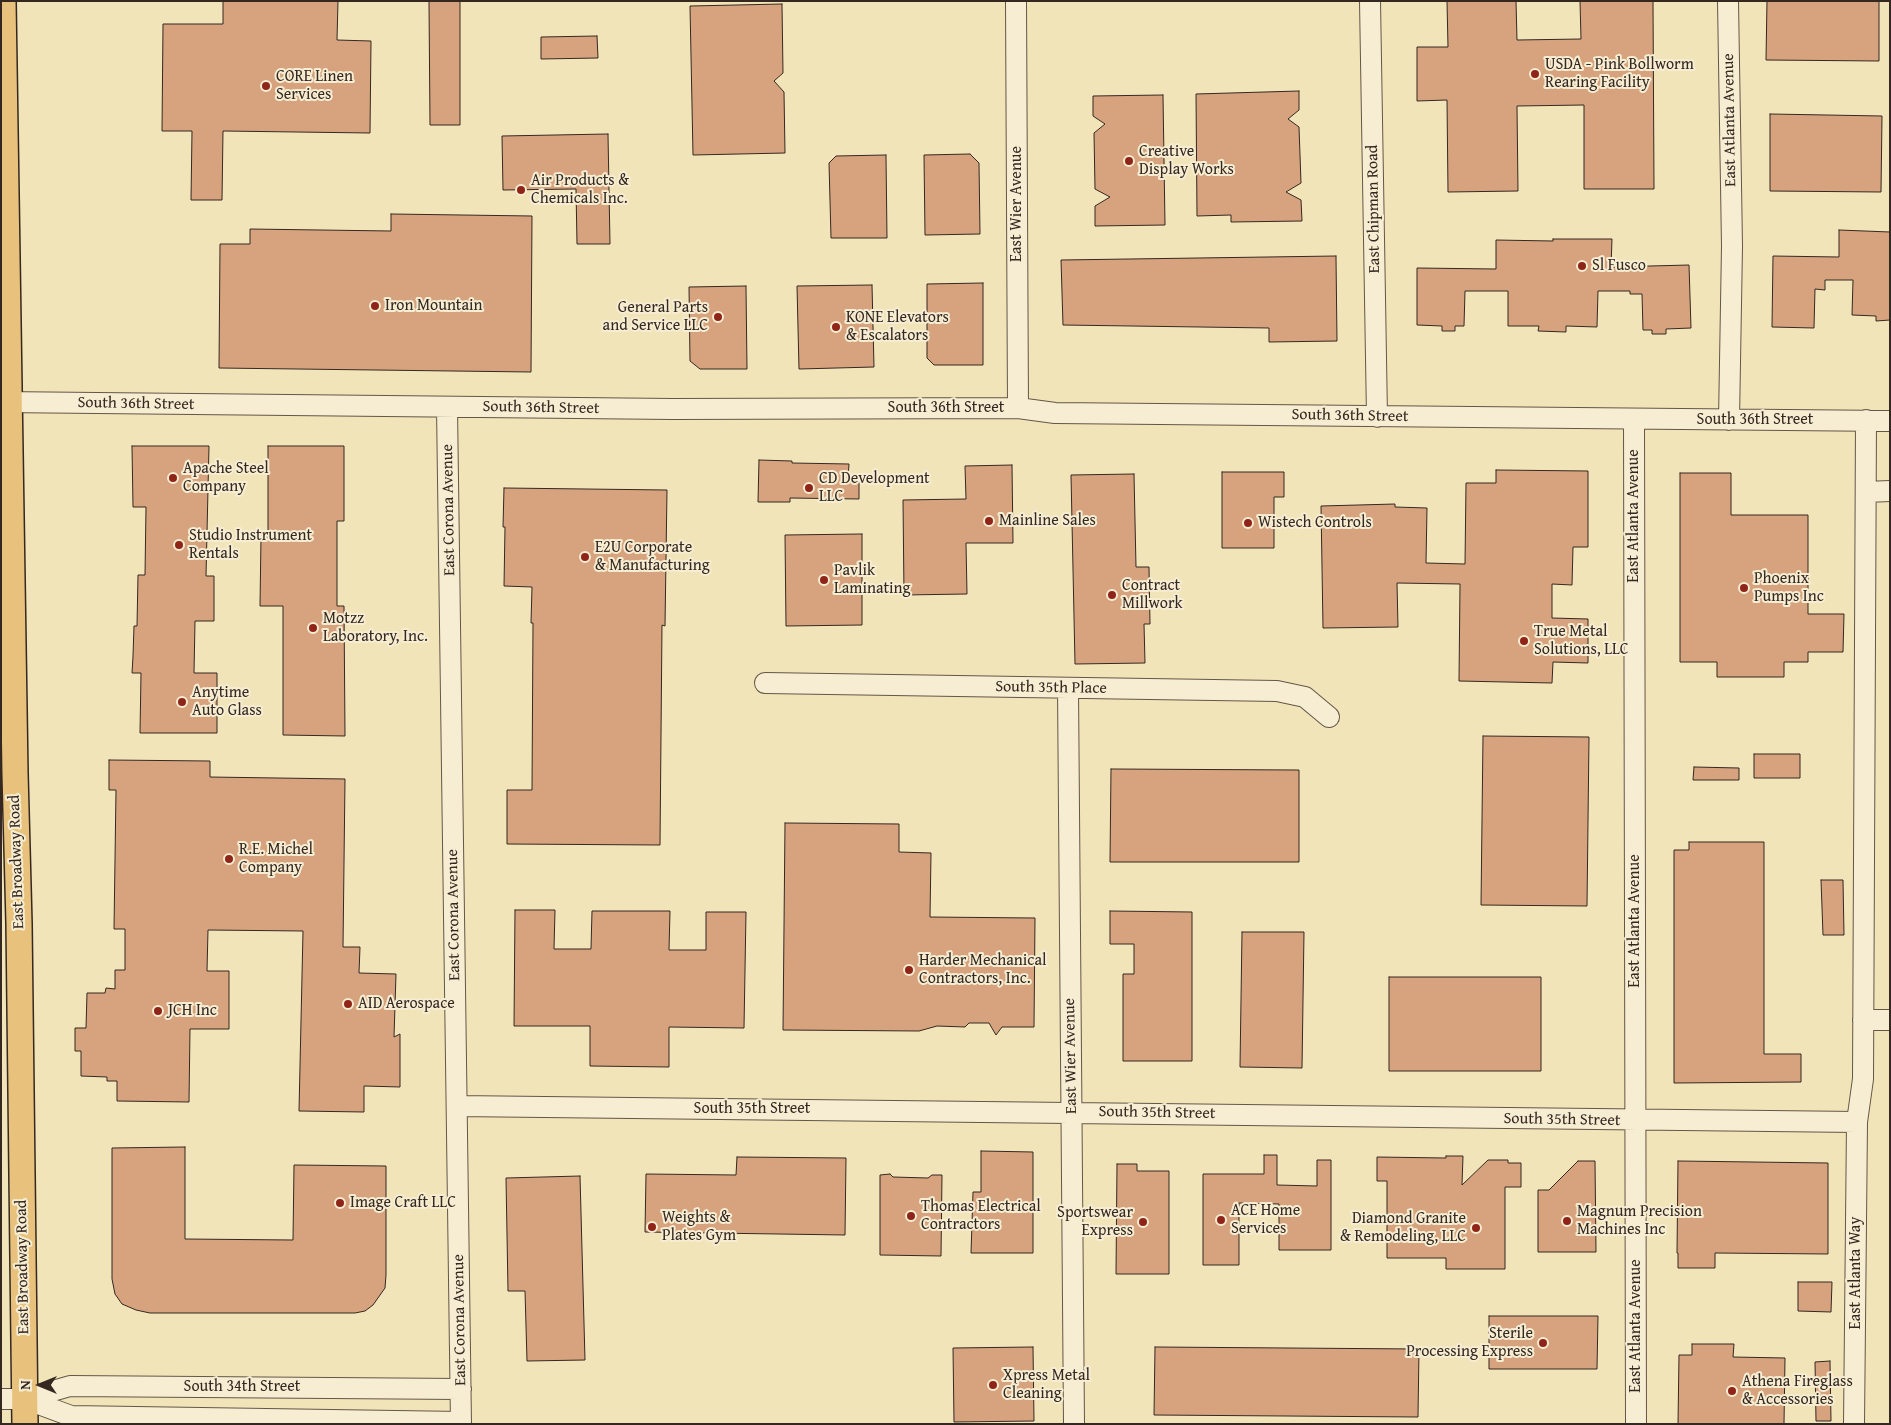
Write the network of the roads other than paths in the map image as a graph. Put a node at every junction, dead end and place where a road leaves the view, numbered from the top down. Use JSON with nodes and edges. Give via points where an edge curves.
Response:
{"nodes":[{"id":1,"x":4,"y":1,"type":"edge"},
{"id":2,"x":1016,"y":1,"type":"edge"},
{"id":3,"x":1370,"y":1,"type":"edge"},
{"id":4,"x":1728,"y":1,"type":"edge"},
{"id":5,"x":4,"y":188,"type":"edge"},
{"id":6,"x":5,"y":402,"type":"edge"},
{"id":7,"x":447,"y":407,"type":"junction"},
{"id":8,"x":1018,"y":408,"type":"junction"},
{"id":9,"x":1377,"y":416,"type":"junction"},
{"id":10,"x":1634,"y":419,"type":"junction"},
{"id":11,"x":1729,"y":420,"type":"junction"},
{"id":12,"x":1866,"y":420,"type":"junction"},
{"id":13,"x":1890,"y":421,"type":"edge"},
{"id":14,"x":1890,"y":491,"type":"edge"},
{"id":15,"x":1866,"y":492,"type":"junction"},
{"id":16,"x":765,"y":683,"type":"dead end"},
{"id":17,"x":1068,"y":688,"type":"junction"},
{"id":18,"x":1329,"y":717,"type":"dead end"},
{"id":19,"x":1863,"y":1020,"type":"junction"},
{"id":20,"x":1890,"y":1020,"type":"edge"},
{"id":21,"x":457,"y":1106,"type":"junction"},
{"id":22,"x":1072,"y":1112,"type":"junction"},
{"id":23,"x":1636,"y":1121,"type":"junction"},
{"id":24,"x":1857,"y":1122,"type":"junction"},
{"id":25,"x":461,"y":1389,"type":"junction"},
{"id":26,"x":13,"y":1399,"type":"edge"},
{"id":27,"x":461,"y":1423,"type":"edge"},
{"id":28,"x":25,"y":1424,"type":"edge"},
{"id":29,"x":1074,"y":1424,"type":"edge"},
{"id":30,"x":1636,"y":1424,"type":"edge"},
{"id":31,"x":1854,"y":1424,"type":"edge"}],
"edges":[{"from":1,"to":5,"type":"main road","name":"East Broadway Road"},
{"from":2,"to":8,"type":"street","name":"East Wier Avenue"},
{"from":3,"to":9,"type":"street","name":"East Chipman Road"},
{"from":4,"to":11,"type":"street","name":"East Atlanta Avenue","via":[[1732,246]]},
{"from":5,"to":6,"type":"main road","name":"East Broadway Road"},
{"from":6,"to":7,"type":"street","name":"South 36th Street"},
{"from":6,"to":26,"type":"main road","name":"East Broadway Road","via":[[19,924]]},
{"from":7,"to":8,"type":"street","name":"South 36th Street"},
{"from":7,"to":21,"type":"street","name":"East Corona Avenue"},
{"from":8,"to":9,"type":"street","name":"South 36th Street","via":[[1055,413]]},
{"from":9,"to":10,"type":"street","name":"South 36th Street"},
{"from":10,"to":11,"type":"street","name":"South 36th Street"},
{"from":10,"to":23,"type":"street","name":"East Atlanta Avenue"},
{"from":11,"to":12,"type":"street","name":"South 36th Street"},
{"from":12,"to":13,"type":"street","name":"South 36th Street"},
{"from":12,"to":15,"type":"street","name":"East Atlanta Way"},
{"from":14,"to":15,"type":"street"},
{"from":15,"to":19,"type":"street","name":"East Atlanta Way"},
{"from":16,"to":17,"type":"street","name":"South 35th Place"},
{"from":17,"to":18,"type":"street","name":"South 35th Place","via":[[1277,691],[1304,697]]},
{"from":17,"to":22,"type":"street","name":"East Wier Avenue"},
{"from":19,"to":20,"type":"street"},
{"from":19,"to":24,"type":"street","name":"East Atlanta Way","via":[[1863,1079]]},
{"from":21,"to":22,"type":"street","name":"South 35th Street"},
{"from":21,"to":25,"type":"street","name":"East Corona Avenue"},
{"from":22,"to":23,"type":"street","name":"South 35th Street"},
{"from":22,"to":29,"type":"street","name":"East Wier Avenue"},
{"from":23,"to":24,"type":"street","name":"South 35th Street"},
{"from":23,"to":30,"type":"street","name":"East Atlanta Avenue"},
{"from":24,"to":31,"type":"street","name":"East Atlanta Way"},
{"from":25,"to":26,"type":"street","name":"South 34th Street","via":[[70,1386]]},
{"from":25,"to":27,"type":"street","name":"East Corona Avenue"},
{"from":26,"to":27,"type":"street","name":"South 34th Street","via":[[71,1416]]},
{"from":26,"to":28,"type":"main road","name":"East Broadway Road"}]}
